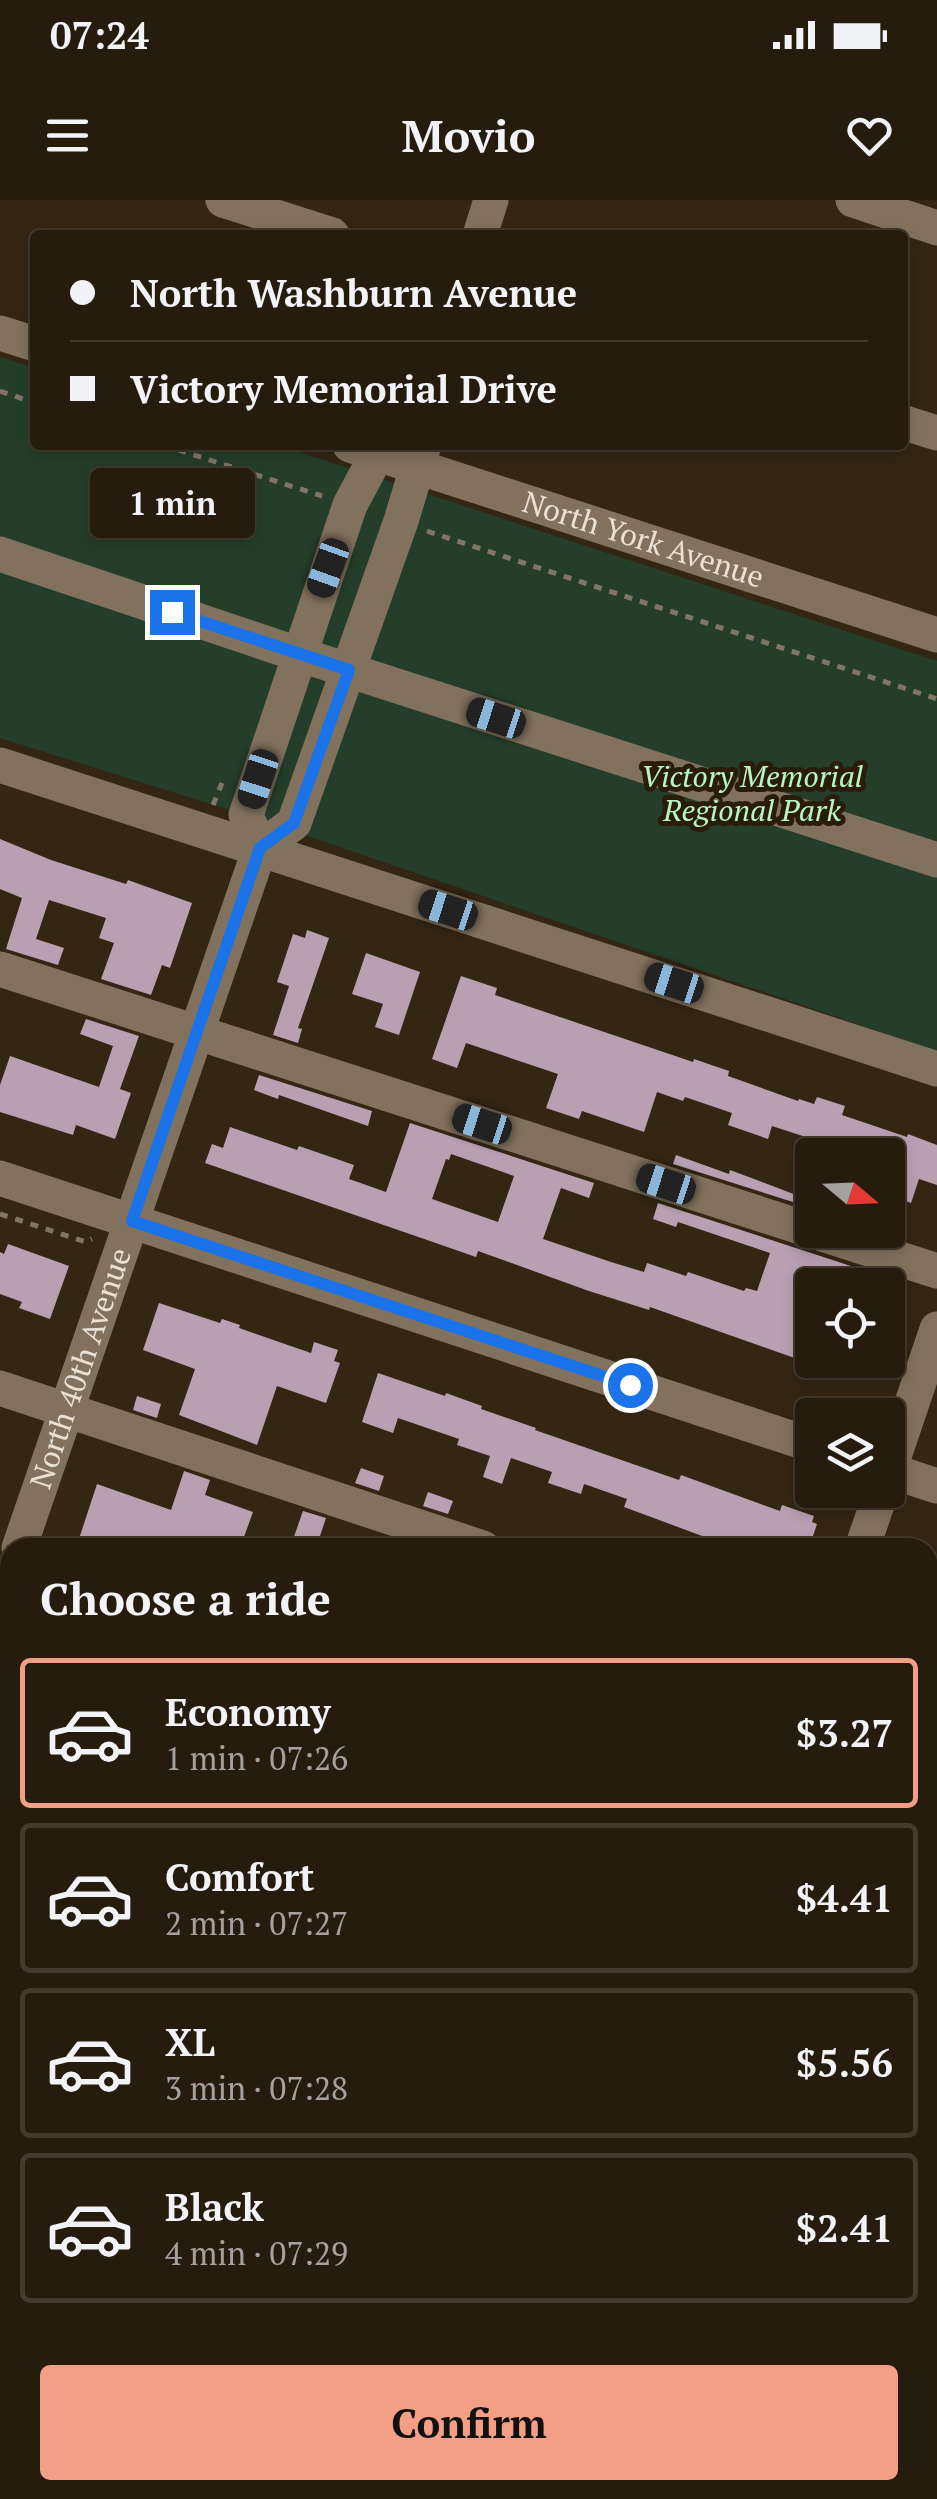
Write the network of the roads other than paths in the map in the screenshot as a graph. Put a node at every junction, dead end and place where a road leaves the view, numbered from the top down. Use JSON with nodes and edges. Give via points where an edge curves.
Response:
{"nodes":[{"id":1,"x":223,"y":200,"type":"edge"},
{"id":2,"x":491,"y":200,"type":"edge"},
{"id":3,"x":854,"y":200,"type":"edge"},
{"id":4,"x":937,"y":228,"type":"edge"},
{"id":5,"x":316,"y":230,"type":"edge"},
{"id":6,"x":482,"y":230,"type":"edge"},
{"id":7,"x":0,"y":333,"type":"edge"},
{"id":8,"x":30,"y":342,"type":"edge"},
{"id":9,"x":908,"y":424,"type":"edge"},
{"id":10,"x":937,"y":433,"type":"edge"},
{"id":11,"x":369,"y":450,"type":"edge"},
{"id":12,"x":382,"y":450,"type":"edge"},
{"id":13,"x":420,"y":456,"type":"edge"},
{"id":14,"x":0,"y":554,"type":"edge"},
{"id":15,"x":937,"y":635,"type":"edge"},
{"id":16,"x":298,"y":654,"type":"junction"},
{"id":17,"x":349,"y":670,"type":"junction"},
{"id":18,"x":0,"y":765,"type":"edge"},
{"id":19,"x":260,"y":848,"type":"junction"},
{"id":20,"x":937,"y":860,"type":"edge"},
{"id":21,"x":0,"y":969,"type":"edge"},
{"id":22,"x":197,"y":1031,"type":"junction"},
{"id":23,"x":937,"y":1069,"type":"edge"},
{"id":24,"x":0,"y":1178,"type":"edge"},
{"id":25,"x":132,"y":1221,"type":"junction"},
{"id":26,"x":937,"y":1272,"type":"edge"},
{"id":27,"x":937,"y":1329,"type":"edge"},
{"id":28,"x":0,"y":1388,"type":"edge"},
{"id":29,"x":66,"y":1410,"type":"junction"},
{"id":30,"x":905,"y":1422,"type":"edge"},
{"id":31,"x":795,"y":1439,"type":"edge"},
{"id":32,"x":905,"y":1476,"type":"edge"},
{"id":33,"x":937,"y":1486,"type":"edge"},
{"id":34,"x":876,"y":1508,"type":"edge"},
{"id":35,"x":22,"y":1538,"type":"edge"},
{"id":36,"x":453,"y":1538,"type":"edge"},
{"id":37,"x":865,"y":1538,"type":"edge"}],
"edges":[{"from":1,"to":5,"type":"street"},
{"from":2,"to":6,"type":"street"},
{"from":3,"to":4,"type":"street"},
{"from":7,"to":8,"type":"street"},
{"from":9,"to":10,"type":"street"},
{"from":11,"to":16,"type":"street"},
{"from":12,"to":13,"type":"street","name":"North York Avenue"},
{"from":13,"to":15,"type":"street","name":"North York Avenue"},
{"from":13,"to":17,"type":"street","name":"North 40th Avenue"},
{"from":14,"to":16,"type":"street"},
{"from":16,"to":17,"type":"street"},
{"from":16,"to":19,"type":"street","via":[[246,815]]},
{"from":17,"to":19,"type":"street","name":"North 40th Avenue","via":[[294,823]]},
{"from":17,"to":20,"type":"street"},
{"from":18,"to":19,"type":"street"},
{"from":19,"to":22,"type":"street","name":"North 40th Avenue"},
{"from":19,"to":23,"type":"street"},
{"from":21,"to":22,"type":"street"},
{"from":22,"to":25,"type":"street","name":"North 40th Avenue"},
{"from":22,"to":26,"type":"street"},
{"from":24,"to":25,"type":"street"},
{"from":25,"to":29,"type":"street","name":"North 40th Avenue"},
{"from":25,"to":31,"type":"street"},
{"from":27,"to":30,"type":"street"},
{"from":28,"to":29,"type":"street"},
{"from":29,"to":35,"type":"street","name":"North 40th Avenue"},
{"from":29,"to":36,"type":"street"},
{"from":32,"to":33,"type":"street"},
{"from":34,"to":37,"type":"street"}]}
